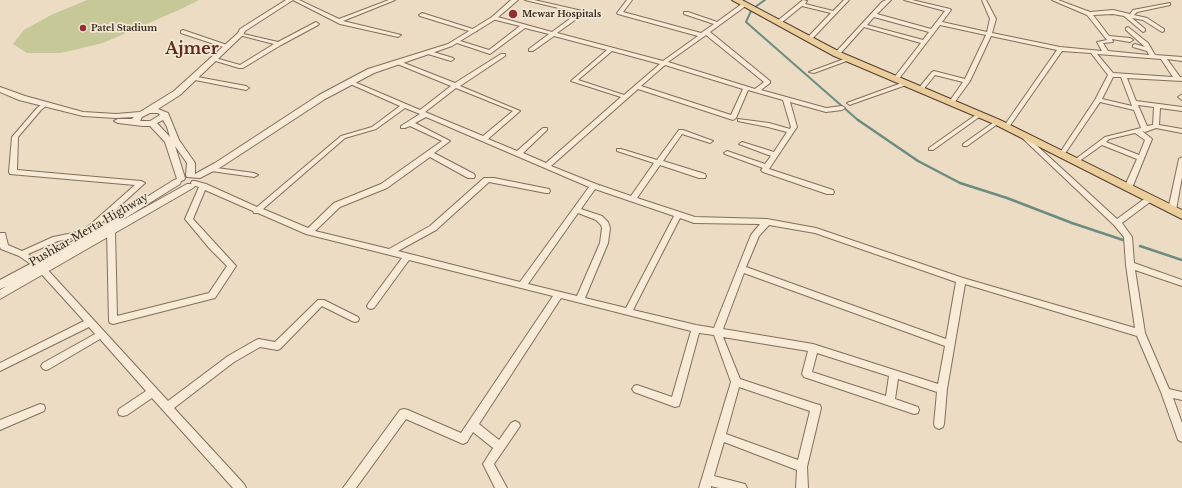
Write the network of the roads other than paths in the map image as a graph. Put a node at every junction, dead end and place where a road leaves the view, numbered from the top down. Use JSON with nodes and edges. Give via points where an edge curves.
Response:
{"nodes":[{"id":1,"x":290,"y":0,"type":"edge"},
{"id":2,"x":295,"y":0,"type":"edge"},
{"id":3,"x":392,"y":0,"type":"edge"},
{"id":4,"x":515,"y":0,"type":"edge"},
{"id":5,"x":526,"y":0,"type":"edge"},
{"id":6,"x":630,"y":0,"type":"edge"},
{"id":7,"x":736,"y":0,"type":"edge"},
{"id":8,"x":847,"y":0,"type":"edge"},
{"id":9,"x":876,"y":0,"type":"edge"},
{"id":10,"x":906,"y":0,"type":"edge"},
{"id":11,"x":984,"y":0,"type":"edge"},
{"id":12,"x":1054,"y":0,"type":"edge"},
{"id":13,"x":887,"y":1,"type":"edge"},
{"id":14,"x":803,"y":2,"type":"edge"},
{"id":15,"x":1168,"y":4,"type":"dead end"},
{"id":16,"x":749,"y":6,"type":"junction"},
{"id":17,"x":588,"y":13,"type":"dead end"},
{"id":18,"x":686,"y":13,"type":"dead end"},
{"id":19,"x":835,"y":14,"type":"junction"},
{"id":20,"x":1089,"y":14,"type":"junction"},
{"id":21,"x":1125,"y":14,"type":"junction"},
{"id":22,"x":422,"y":15,"type":"dead end"},
{"id":23,"x":874,"y":15,"type":"junction"},
{"id":24,"x":1131,"y":16,"type":"junction"},
{"id":25,"x":494,"y":18,"type":"junction"},
{"id":26,"x":336,"y":19,"type":"junction"},
{"id":27,"x":572,"y":19,"type":"dead end"},
{"id":28,"x":779,"y":22,"type":"junction"},
{"id":29,"x":939,"y":23,"type":"junction"},
{"id":30,"x":316,"y":24,"type":"dead end"},
{"id":31,"x":718,"y":24,"type":"junction"},
{"id":32,"x":524,"y":26,"type":"junction"},
{"id":33,"x":865,"y":26,"type":"junction"},
{"id":34,"x":1128,"y":29,"type":"dead end"},
{"id":35,"x":1144,"y":30,"type":"dead end"},
{"id":36,"x":1162,"y":30,"type":"dead end"},
{"id":37,"x":474,"y":31,"type":"junction"},
{"id":38,"x":933,"y":31,"type":"junction"},
{"id":39,"x":183,"y":32,"type":"dead end"},
{"id":40,"x":240,"y":34,"type":"junction"},
{"id":41,"x":552,"y":34,"type":"junction"},
{"id":42,"x":704,"y":34,"type":"junction"},
{"id":43,"x":398,"y":35,"type":"dead end"},
{"id":44,"x":989,"y":35,"type":"junction"},
{"id":45,"x":1108,"y":37,"type":"junction"},
{"id":46,"x":809,"y":39,"type":"junction"},
{"id":47,"x":1130,"y":40,"type":"dead end"},
{"id":48,"x":457,"y":42,"type":"junction"},
{"id":49,"x":925,"y":42,"type":"junction"},
{"id":50,"x":279,"y":44,"type":"junction"},
{"id":51,"x":225,"y":46,"type":"junction"},
{"id":52,"x":1135,"y":46,"type":"dead end"},
{"id":53,"x":611,"y":49,"type":"junction"},
{"id":54,"x":531,"y":50,"type":"dead end"},
{"id":55,"x":1060,"y":50,"type":"junction"},
{"id":56,"x":1149,"y":50,"type":"junction"},
{"id":57,"x":1093,"y":52,"type":"junction"},
{"id":58,"x":430,"y":53,"type":"junction"},
{"id":59,"x":1106,"y":53,"type":"junction"},
{"id":60,"x":837,"y":54,"type":"junction"},
{"id":61,"x":503,"y":55,"type":"dead end"},
{"id":62,"x":1153,"y":57,"type":"junction"},
{"id":63,"x":1163,"y":58,"type":"junction"},
{"id":64,"x":212,"y":59,"type":"junction"},
{"id":65,"x":451,"y":59,"type":"dead end"},
{"id":66,"x":849,"y":59,"type":"junction"},
{"id":67,"x":1182,"y":59,"type":"edge"},
{"id":68,"x":397,"y":62,"type":"junction"},
{"id":69,"x":664,"y":63,"type":"junction"},
{"id":70,"x":812,"y":72,"type":"dead end"},
{"id":71,"x":1111,"y":75,"type":"junction"},
{"id":72,"x":1124,"y":77,"type":"junction"},
{"id":73,"x":192,"y":78,"type":"junction"},
{"id":74,"x":896,"y":79,"type":"junction"},
{"id":75,"x":1180,"y":79,"type":"edge"},
{"id":76,"x":967,"y":81,"type":"junction"},
{"id":77,"x":350,"y":82,"type":"junction"},
{"id":78,"x":907,"y":83,"type":"junction"},
{"id":79,"x":455,"y":86,"type":"junction"},
{"id":80,"x":637,"y":87,"type":"junction"},
{"id":81,"x":246,"y":88,"type":"dead end"},
{"id":82,"x":746,"y":88,"type":"junction"},
{"id":83,"x":921,"y":89,"type":"junction"},
{"id":84,"x":0,"y":90,"type":"edge"},
{"id":85,"x":756,"y":91,"type":"junction"},
{"id":86,"x":177,"y":92,"type":"junction"},
{"id":87,"x":0,"y":96,"type":"edge"},
{"id":88,"x":626,"y":97,"type":"junction"},
{"id":89,"x":786,"y":99,"type":"junction"},
{"id":90,"x":1098,"y":100,"type":"junction"},
{"id":91,"x":952,"y":102,"type":"junction"},
{"id":92,"x":850,"y":103,"type":"dead end"},
{"id":93,"x":405,"y":105,"type":"junction"},
{"id":94,"x":829,"y":105,"type":"dead end"},
{"id":95,"x":1134,"y":105,"type":"junction"},
{"id":96,"x":42,"y":106,"type":"junction"},
{"id":97,"x":1157,"y":106,"type":"junction"},
{"id":98,"x":1182,"y":109,"type":"edge"},
{"id":99,"x":145,"y":113,"type":"junction"},
{"id":100,"x":423,"y":113,"type":"junction"},
{"id":101,"x":164,"y":114,"type":"junction"},
{"id":102,"x":980,"y":114,"type":"junction"},
{"id":103,"x":80,"y":116,"type":"junction"},
{"id":104,"x":740,"y":120,"type":"dead end"},
{"id":105,"x":136,"y":122,"type":"junction"},
{"id":106,"x":997,"y":122,"type":"junction"},
{"id":107,"x":152,"y":123,"type":"junction"},
{"id":108,"x":410,"y":123,"type":"junction"},
{"id":109,"x":1007,"y":126,"type":"junction"},
{"id":110,"x":1156,"y":126,"type":"junction"},
{"id":111,"x":403,"y":127,"type":"dead end"},
{"id":112,"x":545,"y":129,"type":"dead end"},
{"id":113,"x":791,"y":131,"type":"junction"},
{"id":114,"x":1141,"y":131,"type":"junction"},
{"id":115,"x":1182,"y":131,"type":"edge"},
{"id":116,"x":1018,"y":132,"type":"junction"},
{"id":117,"x":485,"y":138,"type":"junction"},
{"id":118,"x":710,"y":141,"type":"dead end"},
{"id":119,"x":1101,"y":142,"type":"junction"},
{"id":120,"x":742,"y":144,"type":"dead end"},
{"id":121,"x":965,"y":145,"type":"dead end"},
{"id":122,"x":931,"y":149,"type":"dead end"},
{"id":123,"x":619,"y":150,"type":"dead end"},
{"id":124,"x":236,"y":152,"type":"junction"},
{"id":125,"x":519,"y":153,"type":"junction"},
{"id":126,"x":727,"y":153,"type":"dead end"},
{"id":127,"x":430,"y":154,"type":"junction"},
{"id":128,"x":1062,"y":154,"type":"junction"},
{"id":129,"x":775,"y":155,"type":"junction"},
{"id":130,"x":1142,"y":158,"type":"junction"},
{"id":131,"x":1182,"y":159,"type":"edge"},
{"id":132,"x":1076,"y":161,"type":"junction"},
{"id":133,"x":659,"y":163,"type":"junction"},
{"id":134,"x":548,"y":165,"type":"junction"},
{"id":135,"x":767,"y":166,"type":"junction"},
{"id":136,"x":211,"y":169,"type":"junction"},
{"id":137,"x":254,"y":175,"type":"dead end"},
{"id":138,"x":471,"y":176,"type":"dead end"},
{"id":139,"x":702,"y":176,"type":"dead end"},
{"id":140,"x":179,"y":180,"type":"junction"},
{"id":141,"x":195,"y":180,"type":"junction"},
{"id":142,"x":594,"y":186,"type":"junction"},
{"id":143,"x":1128,"y":188,"type":"junction"},
{"id":144,"x":546,"y":191,"type":"dead end"},
{"id":145,"x":830,"y":192,"type":"dead end"},
{"id":146,"x":633,"y":198,"type":"junction"},
{"id":147,"x":1150,"y":199,"type":"junction"},
{"id":148,"x":576,"y":210,"type":"junction"},
{"id":149,"x":257,"y":211,"type":"junction"},
{"id":150,"x":1177,"y":212,"type":"edge"},
{"id":151,"x":678,"y":214,"type":"junction"},
{"id":152,"x":767,"y":222,"type":"junction"},
{"id":153,"x":1117,"y":223,"type":"junction"},
{"id":154,"x":112,"y":231,"type":"junction"},
{"id":155,"x":309,"y":232,"type":"junction"},
{"id":156,"x":2,"y":235,"type":"dead end"},
{"id":157,"x":390,"y":252,"type":"junction"},
{"id":158,"x":22,"y":254,"type":"junction"},
{"id":159,"x":407,"y":257,"type":"junction"},
{"id":160,"x":1130,"y":265,"type":"junction"},
{"id":161,"x":41,"y":268,"type":"junction"},
{"id":162,"x":742,"y":269,"type":"junction"},
{"id":163,"x":960,"y":280,"type":"junction"},
{"id":164,"x":1182,"y":283,"type":"edge"},
{"id":165,"x":0,"y":285,"type":"edge"},
{"id":166,"x":522,"y":286,"type":"junction"},
{"id":167,"x":0,"y":295,"type":"edge"},
{"id":168,"x":559,"y":295,"type":"junction"},
{"id":169,"x":580,"y":300,"type":"junction"},
{"id":170,"x":371,"y":306,"type":"dead end"},
{"id":171,"x":628,"y":312,"type":"junction"},
{"id":172,"x":355,"y":319,"type":"dead end"},
{"id":173,"x":90,"y":322,"type":"junction"},
{"id":174,"x":696,"y":330,"type":"junction"},
{"id":175,"x":717,"y":332,"type":"junction"},
{"id":176,"x":1140,"y":333,"type":"junction"},
{"id":177,"x":102,"y":334,"type":"junction"},
{"id":178,"x":949,"y":344,"type":"junction"},
{"id":179,"x":813,"y":348,"type":"junction"},
{"id":180,"x":46,"y":366,"type":"dead end"},
{"id":181,"x":0,"y":368,"type":"edge"},
{"id":182,"x":894,"y":374,"type":"junction"},
{"id":183,"x":736,"y":382,"type":"junction"},
{"id":184,"x":637,"y":389,"type":"dead end"},
{"id":185,"x":942,"y":389,"type":"junction"},
{"id":186,"x":153,"y":392,"type":"junction"},
{"id":187,"x":1166,"y":392,"type":"junction"},
{"id":188,"x":1182,"y":396,"type":"edge"},
{"id":189,"x":890,"y":402,"type":"junction"},
{"id":190,"x":167,"y":407,"type":"junction"},
{"id":191,"x":40,"y":408,"type":"dead end"},
{"id":192,"x":914,"y":410,"type":"dead end"},
{"id":193,"x":123,"y":412,"type":"dead end"},
{"id":194,"x":939,"y":424,"type":"dead end"},
{"id":195,"x":0,"y":425,"type":"edge"},
{"id":196,"x":472,"y":425,"type":"junction"},
{"id":197,"x":515,"y":426,"type":"dead end"},
{"id":198,"x":720,"y":436,"type":"junction"},
{"id":199,"x":1182,"y":436,"type":"edge"},
{"id":200,"x":500,"y":447,"type":"junction"},
{"id":201,"x":802,"y":467,"type":"junction"},
{"id":202,"x":706,"y":484,"type":"edge"},
{"id":203,"x":240,"y":488,"type":"edge"},
{"id":204,"x":349,"y":488,"type":"edge"},
{"id":205,"x":501,"y":488,"type":"edge"},
{"id":206,"x":741,"y":488,"type":"edge"},
{"id":207,"x":802,"y":488,"type":"edge"}],
"edges":[{"from":1,"to":40,"type":"street","via":[[242,30]]},
{"from":2,"to":26,"type":"street"},
{"from":3,"to":26,"type":"street"},
{"from":4,"to":25,"type":"street"},
{"from":5,"to":17,"type":"street"},
{"from":6,"to":42,"type":"street","via":[[620,13]]},
{"from":7,"to":16,"type":"main road"},
{"from":8,"to":19,"type":"street"},
{"from":9,"to":13,"type":"street"},
{"from":10,"to":29,"type":"street","via":[[948,10]]},
{"from":11,"to":44,"type":"street","via":[[992,19]]},
{"from":12,"to":20,"type":"street"},
{"from":13,"to":23,"type":"street"},
{"from":14,"to":19,"type":"street"},
{"from":14,"to":28,"type":"street"},
{"from":15,"to":24,"type":"street","via":[[1135,11]]},
{"from":16,"to":28,"type":"main road"},
{"from":16,"to":31,"type":"street"},
{"from":18,"to":31,"type":"street"},
{"from":19,"to":46,"type":"street"},
{"from":20,"to":21,"type":"street"},
{"from":20,"to":45,"type":"street"},
{"from":21,"to":24,"type":"street"},
{"from":21,"to":35,"type":"street"},
{"from":22,"to":37,"type":"street"},
{"from":23,"to":33,"type":"street"},
{"from":23,"to":38,"type":"street"},
{"from":24,"to":36,"type":"street","via":[[1145,19]]},
{"from":25,"to":32,"type":"street"},
{"from":25,"to":37,"type":"street"},
{"from":26,"to":43,"type":"street"},
{"from":27,"to":41,"type":"street"},
{"from":28,"to":46,"type":"main road"},
{"from":29,"to":38,"type":"street"},
{"from":29,"to":44,"type":"street"},
{"from":30,"to":50,"type":"street"},
{"from":31,"to":42,"type":"street"},
{"from":32,"to":41,"type":"street"},
{"from":32,"to":48,"type":"street","via":[[490,52]]},
{"from":33,"to":49,"type":"street"},
{"from":33,"to":60,"type":"street"},
{"from":34,"to":56,"type":"street","via":[[1146,44]]},
{"from":37,"to":48,"type":"street"},
{"from":38,"to":49,"type":"street"},
{"from":39,"to":51,"type":"street"},
{"from":40,"to":50,"type":"street"},
{"from":40,"to":51,"type":"street"},
{"from":41,"to":53,"type":"street"},
{"from":41,"to":54,"type":"street"},
{"from":42,"to":69,"type":"street"},
{"from":42,"to":85,"type":"street","via":[[768,82]]},
{"from":44,"to":55,"type":"street"},
{"from":44,"to":76,"type":"street"},
{"from":45,"to":47,"type":"street"},
{"from":45,"to":59,"type":"street","via":[[1111,41],[1100,42]]},
{"from":46,"to":60,"type":"main road"},
{"from":48,"to":58,"type":"street"},
{"from":49,"to":74,"type":"street"},
{"from":50,"to":64,"type":"street","via":[[241,68]]},
{"from":51,"to":64,"type":"street"},
{"from":52,"to":56,"type":"street"},
{"from":53,"to":69,"type":"street"},
{"from":53,"to":88,"type":"street","via":[[574,81]]},
{"from":55,"to":57,"type":"street"},
{"from":55,"to":109,"type":"street"},
{"from":56,"to":62,"type":"street"},
{"from":57,"to":59,"type":"street"},
{"from":57,"to":71,"type":"street"},
{"from":58,"to":65,"type":"street"},
{"from":58,"to":68,"type":"street"},
{"from":59,"to":62,"type":"street"},
{"from":60,"to":66,"type":"main road"},
{"from":61,"to":79,"type":"street"},
{"from":62,"to":63,"type":"street"},
{"from":63,"to":67,"type":"street"},
{"from":63,"to":75,"type":"street"},
{"from":64,"to":73,"type":"street"},
{"from":66,"to":70,"type":"street"},
{"from":66,"to":74,"type":"main road"},
{"from":68,"to":77,"type":"street"},
{"from":68,"to":79,"type":"street"},
{"from":69,"to":80,"type":"street"},
{"from":69,"to":82,"type":"street"},
{"from":71,"to":72,"type":"street"},
{"from":71,"to":90,"type":"street"},
{"from":72,"to":75,"type":"street"},
{"from":72,"to":95,"type":"street"},
{"from":73,"to":81,"type":"street"},
{"from":73,"to":86,"type":"street"},
{"from":74,"to":78,"type":"main road"},
{"from":76,"to":83,"type":"street","via":[[934,73]]},
{"from":76,"to":91,"type":"street"},
{"from":77,"to":93,"type":"street"},
{"from":77,"to":124,"type":"street","via":[[294,114]]},
{"from":78,"to":83,"type":"main road"},
{"from":78,"to":92,"type":"street"},
{"from":79,"to":100,"type":"street"},
{"from":79,"to":117,"type":"street","via":[[517,111]]},
{"from":80,"to":82,"type":"street","via":[[733,118]]},
{"from":80,"to":88,"type":"street"},
{"from":82,"to":85,"type":"street"},
{"from":83,"to":91,"type":"main road"},
{"from":84,"to":96,"type":"street"},
{"from":85,"to":89,"type":"street"},
{"from":86,"to":99,"type":"street"},
{"from":86,"to":101,"type":"street"},
{"from":87,"to":96,"type":"street"},
{"from":88,"to":134,"type":"street"},
{"from":89,"to":94,"type":"street","via":[[826,110],[842,108]]},
{"from":89,"to":113,"type":"street","via":[[794,126]]},
{"from":90,"to":95,"type":"street"},
{"from":90,"to":128,"type":"street"},
{"from":91,"to":102,"type":"main road"},
{"from":93,"to":100,"type":"street"},
{"from":93,"to":149,"type":"street","via":[[374,128],[343,138]]},
{"from":95,"to":97,"type":"street"},
{"from":95,"to":114,"type":"street"},
{"from":96,"to":103,"type":"street"},
{"from":96,"to":158,"type":"street","via":[[15,137],[13,172],[141,183],[85,233],[56,238]]},
{"from":97,"to":98,"type":"street"},
{"from":97,"to":110,"type":"street"},
{"from":99,"to":101,"type":"street","via":[[159,110]]},
{"from":99,"to":103,"type":"street"},
{"from":99,"to":105,"type":"street","via":[[137,118]]},
{"from":100,"to":108,"type":"street"},
{"from":100,"to":117,"type":"street"},
{"from":101,"to":107,"type":"street"},
{"from":101,"to":141,"type":"street","via":[[178,145],[191,164]]},
{"from":102,"to":106,"type":"main road"},
{"from":102,"to":122,"type":"street"},
{"from":103,"to":105,"type":"street"},
{"from":104,"to":113,"type":"street"},
{"from":105,"to":107,"type":"street"},
{"from":106,"to":109,"type":"main road"},
{"from":106,"to":121,"type":"street"},
{"from":107,"to":140,"type":"street","via":[[169,141]]},
{"from":108,"to":111,"type":"street"},
{"from":108,"to":127,"type":"street","via":[[447,141]]},
{"from":109,"to":116,"type":"main road"},
{"from":110,"to":114,"type":"street"},
{"from":110,"to":115,"type":"street"},
{"from":112,"to":125,"type":"street"},
{"from":113,"to":129,"type":"street"},
{"from":114,"to":119,"type":"street","via":[[1107,138]]},
{"from":114,"to":130,"type":"street","via":[[1149,139]]},
{"from":116,"to":128,"type":"main road"},
{"from":116,"to":153,"type":"street"},
{"from":117,"to":125,"type":"street"},
{"from":118,"to":133,"type":"street","via":[[681,131]]},
{"from":119,"to":130,"type":"street"},
{"from":119,"to":132,"type":"street"},
{"from":120,"to":129,"type":"street"},
{"from":123,"to":133,"type":"street"},
{"from":124,"to":136,"type":"street","name":"Pushkar Merta Highway"},
{"from":124,"to":141,"type":"street","name":"Pushkar Merta Highway","via":[[214,162]]},
{"from":125,"to":134,"type":"street"},
{"from":126,"to":135,"type":"street"},
{"from":127,"to":138,"type":"street"},
{"from":127,"to":155,"type":"street","via":[[384,186],[337,205]]},
{"from":128,"to":132,"type":"main road"},
{"from":129,"to":135,"type":"street"},
{"from":130,"to":143,"type":"street"},
{"from":131,"to":150,"type":"street"},
{"from":132,"to":143,"type":"main road"},
{"from":133,"to":139,"type":"street"},
{"from":133,"to":146,"type":"street"},
{"from":134,"to":142,"type":"street"},
{"from":135,"to":145,"type":"street","via":[[765,170]]},
{"from":136,"to":137,"type":"street"},
{"from":136,"to":141,"type":"street","name":"Pushkar Merta Highway"},
{"from":140,"to":141,"type":"street","name":"Pushkar Merta Highway"},
{"from":140,"to":161,"type":"street","name":"Pushkar Merta Highway"},
{"from":141,"to":149,"type":"street"},
{"from":141,"to":154,"type":"street","name":"Pushkar Merta Highway"},
{"from":141,"to":154,"type":"street","via":[[190,219],[232,266],[212,296],[112,321]]},
{"from":142,"to":146,"type":"street"},
{"from":142,"to":148,"type":"street"},
{"from":143,"to":147,"type":"main road"},
{"from":144,"to":157,"type":"street","via":[[486,180],[433,228]]},
{"from":146,"to":151,"type":"street"},
{"from":147,"to":150,"type":"main road"},
{"from":147,"to":153,"type":"street"},
{"from":148,"to":166,"type":"street"},
{"from":148,"to":169,"type":"street","via":[[599,218],[606,228],[604,243]]},
{"from":149,"to":155,"type":"street"},
{"from":151,"to":152,"type":"street","via":[[694,220]]},
{"from":151,"to":171,"type":"street"},
{"from":152,"to":162,"type":"street","via":[[755,235]]},
{"from":152,"to":163,"type":"street","via":[[816,231]]},
{"from":153,"to":160,"type":"street","via":[[1128,237]]},
{"from":154,"to":161,"type":"street","name":"Pushkar Merta Highway"},
{"from":155,"to":157,"type":"street"},
{"from":156,"to":158,"type":"street","via":[[4,247]]},
{"from":157,"to":159,"type":"street"},
{"from":158,"to":161,"type":"street"},
{"from":159,"to":166,"type":"street"},
{"from":159,"to":170,"type":"street"},
{"from":160,"to":164,"type":"street"},
{"from":160,"to":176,"type":"street"},
{"from":161,"to":165,"type":"street","name":"Pushkar Merta Highway"},
{"from":161,"to":167,"type":"street","name":"Pushkar Merta Highway"},
{"from":161,"to":173,"type":"street"},
{"from":162,"to":175,"type":"street"},
{"from":162,"to":178,"type":"street"},
{"from":163,"to":176,"type":"street"},
{"from":163,"to":178,"type":"street"},
{"from":166,"to":168,"type":"street"},
{"from":168,"to":169,"type":"street"},
{"from":168,"to":196,"type":"street"},
{"from":169,"to":171,"type":"street"},
{"from":171,"to":174,"type":"street"},
{"from":172,"to":190,"type":"street","via":[[321,302],[277,346],[259,343],[231,359]]},
{"from":173,"to":177,"type":"street"},
{"from":173,"to":181,"type":"street"},
{"from":174,"to":175,"type":"street"},
{"from":174,"to":184,"type":"street","via":[[675,404]]},
{"from":175,"to":179,"type":"street"},
{"from":175,"to":183,"type":"street"},
{"from":176,"to":187,"type":"street"},
{"from":177,"to":180,"type":"street"},
{"from":177,"to":186,"type":"street"},
{"from":178,"to":185,"type":"street"},
{"from":179,"to":182,"type":"street"},
{"from":179,"to":189,"type":"street","via":[[807,374]]},
{"from":182,"to":185,"type":"street"},
{"from":182,"to":189,"type":"street"},
{"from":183,"to":198,"type":"street"},
{"from":183,"to":201,"type":"street","via":[[816,408]]},
{"from":185,"to":194,"type":"street"},
{"from":186,"to":190,"type":"street"},
{"from":186,"to":193,"type":"street"},
{"from":187,"to":188,"type":"street"},
{"from":187,"to":199,"type":"street"},
{"from":189,"to":192,"type":"street"},
{"from":190,"to":203,"type":"street"},
{"from":191,"to":195,"type":"street"},
{"from":196,"to":200,"type":"street"},
{"from":196,"to":204,"type":"street","via":[[463,439],[404,413]]},
{"from":197,"to":200,"type":"street"},
{"from":198,"to":201,"type":"street"},
{"from":198,"to":202,"type":"street"},
{"from":200,"to":205,"type":"street","via":[[488,464]]},
{"from":201,"to":207,"type":"street"},
{"from":202,"to":206,"type":"street"}]}
